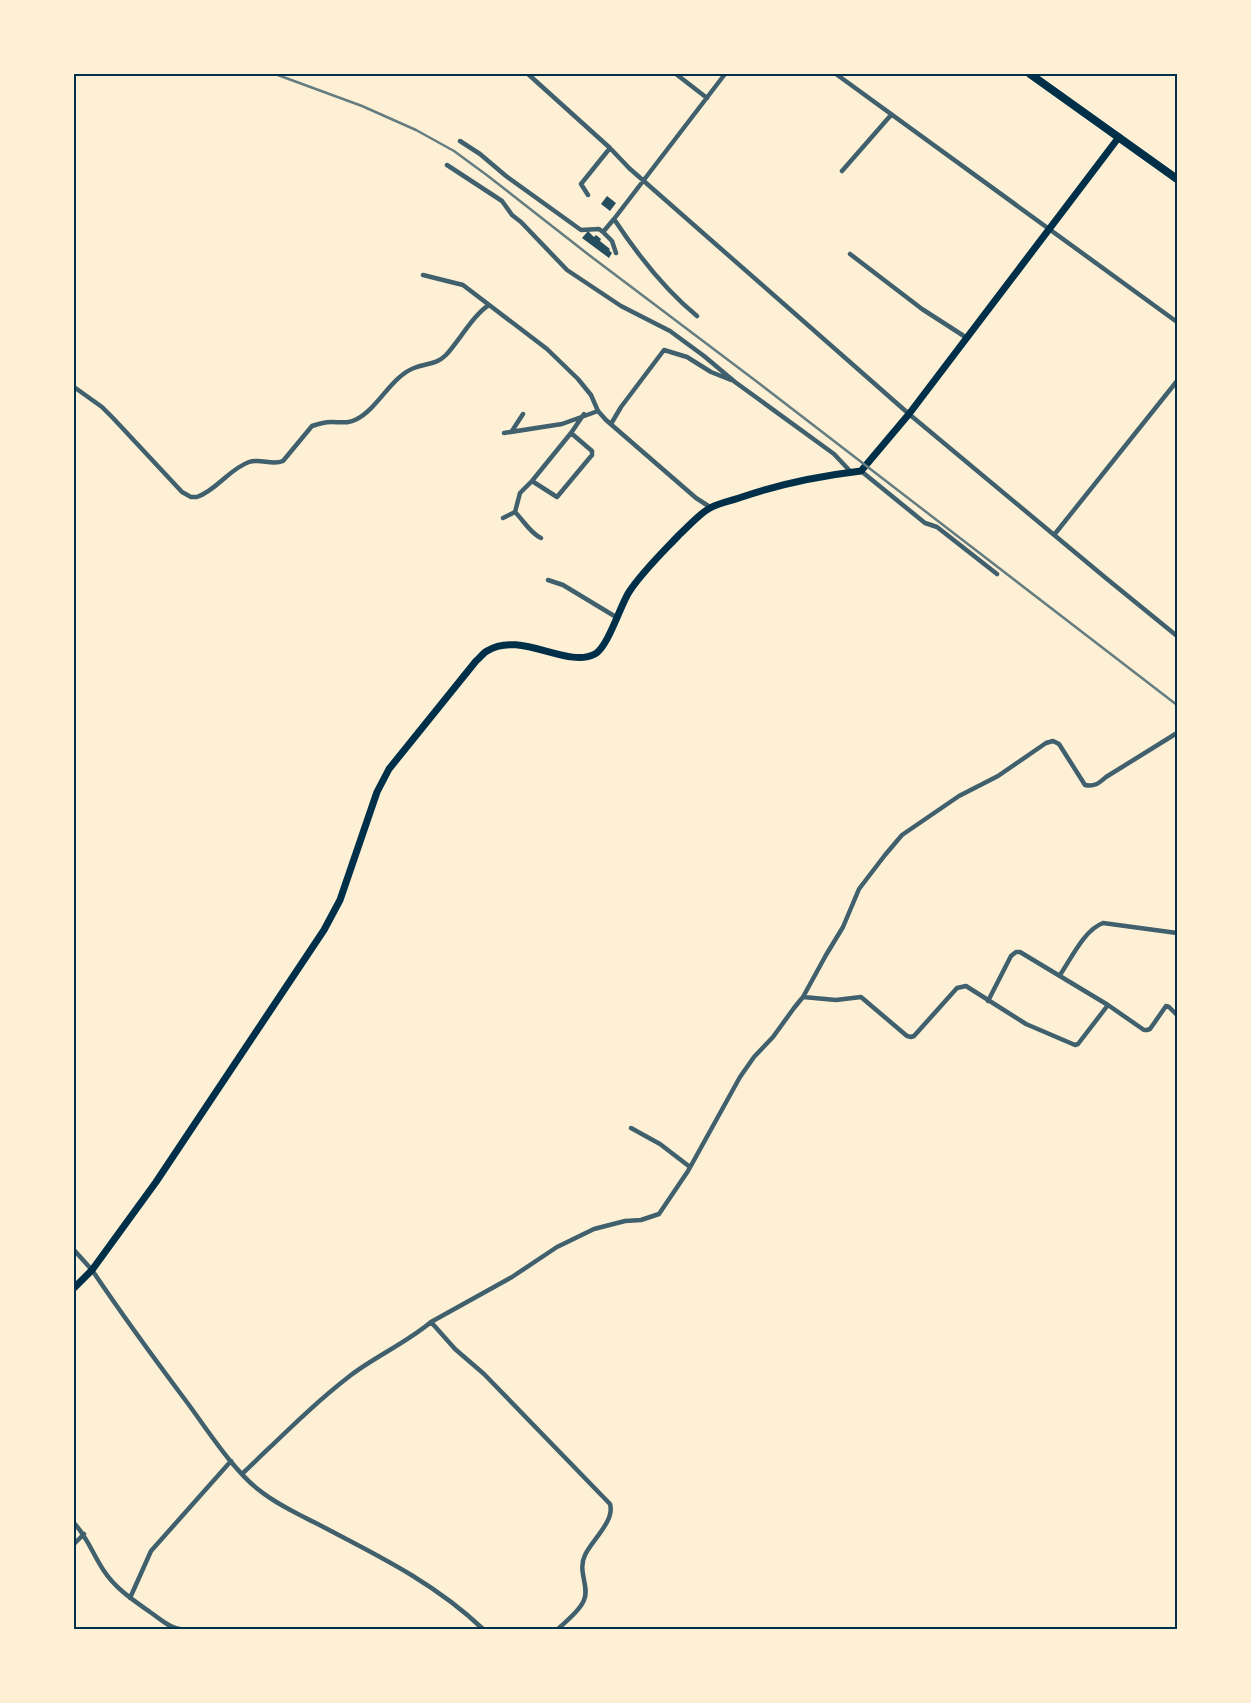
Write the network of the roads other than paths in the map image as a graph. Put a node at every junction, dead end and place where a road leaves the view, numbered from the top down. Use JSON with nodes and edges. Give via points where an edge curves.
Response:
{"nodes":[{"id":1,"x":528,"y":74,"type":"edge"},
{"id":2,"x":676,"y":74,"type":"edge"},
{"id":3,"x":725,"y":74,"type":"edge"},
{"id":4,"x":836,"y":74,"type":"edge"},
{"id":5,"x":1030,"y":74,"type":"edge"},
{"id":6,"x":707,"y":98,"type":"junction"},
{"id":7,"x":891,"y":114,"type":"junction"},
{"id":8,"x":1119,"y":137,"type":"junction"},
{"id":9,"x":460,"y":141,"type":"dead end"},
{"id":10,"x":610,"y":148,"type":"junction"},
{"id":11,"x":447,"y":165,"type":"dead end"},
{"id":12,"x":842,"y":172,"type":"dead end"},
{"id":13,"x":1177,"y":179,"type":"edge"},
{"id":14,"x":644,"y":180,"type":"junction"},
{"id":15,"x":588,"y":195,"type":"dead end"},
{"id":16,"x":614,"y":220,"type":"junction"},
{"id":17,"x":1049,"y":229,"type":"junction"},
{"id":18,"x":603,"y":232,"type":"junction"},
{"id":19,"x":616,"y":253,"type":"dead end"},
{"id":20,"x":850,"y":254,"type":"dead end"},
{"id":21,"x":423,"y":275,"type":"dead end"},
{"id":22,"x":489,"y":305,"type":"junction"},
{"id":23,"x":697,"y":316,"type":"dead end"},
{"id":24,"x":1177,"y":322,"type":"edge"},
{"id":25,"x":967,"y":338,"type":"junction"},
{"id":26,"x":1177,"y":381,"type":"edge"},
{"id":27,"x":735,"y":382,"type":"junction"},
{"id":28,"x":74,"y":388,"type":"edge"},
{"id":29,"x":598,"y":410,"type":"junction"},
{"id":30,"x":523,"y":414,"type":"dead end"},
{"id":31,"x":584,"y":414,"type":"junction"},
{"id":32,"x":909,"y":414,"type":"junction"},
{"id":33,"x":611,"y":424,"type":"junction"},
{"id":34,"x":512,"y":431,"type":"junction"},
{"id":35,"x":504,"y":432,"type":"dead end"},
{"id":36,"x":571,"y":433,"type":"junction"},
{"id":37,"x":850,"y":471,"type":"junction"},
{"id":38,"x":861,"y":471,"type":"junction"},
{"id":39,"x":532,"y":481,"type":"junction"},
{"id":40,"x":710,"y":508,"type":"junction"},
{"id":41,"x":515,"y":512,"type":"junction"},
{"id":42,"x":503,"y":518,"type":"dead end"},
{"id":43,"x":1054,"y":535,"type":"junction"},
{"id":44,"x":541,"y":538,"type":"dead end"},
{"id":45,"x":998,"y":574,"type":"dead end"},
{"id":46,"x":548,"y":580,"type":"dead end"},
{"id":47,"x":616,"y":617,"type":"junction"},
{"id":48,"x":1177,"y":636,"type":"edge"},
{"id":49,"x":1177,"y":733,"type":"edge"},
{"id":50,"x":1177,"y":933,"type":"edge"},
{"id":51,"x":1060,"y":975,"type":"junction"},
{"id":52,"x":803,"y":997,"type":"junction"},
{"id":53,"x":988,"y":1001,"type":"junction"},
{"id":54,"x":1108,"y":1005,"type":"junction"},
{"id":55,"x":1177,"y":1015,"type":"edge"},
{"id":56,"x":631,"y":1128,"type":"dead end"},
{"id":57,"x":690,"y":1167,"type":"junction"},
{"id":58,"x":74,"y":1250,"type":"edge"},
{"id":59,"x":92,"y":1270,"type":"junction"},
{"id":60,"x":74,"y":1288,"type":"edge"},
{"id":61,"x":431,"y":1322,"type":"junction"},
{"id":62,"x":231,"y":1460,"type":"junction"},
{"id":63,"x":242,"y":1474,"type":"junction"},
{"id":64,"x":74,"y":1523,"type":"edge"},
{"id":65,"x":84,"y":1534,"type":"junction"},
{"id":66,"x":74,"y":1544,"type":"edge"},
{"id":67,"x":130,"y":1598,"type":"junction"},
{"id":68,"x":175,"y":1629,"type":"edge"},
{"id":69,"x":180,"y":1629,"type":"edge"},
{"id":70,"x":482,"y":1629,"type":"edge"},
{"id":71,"x":558,"y":1629,"type":"edge"}],
"edges":[{"from":1,"to":10,"type":"street"},
{"from":2,"to":6,"type":"street"},
{"from":3,"to":6,"type":"street"},
{"from":4,"to":7,"type":"street"},
{"from":5,"to":8,"type":"main road"},
{"from":6,"to":14,"type":"street"},
{"from":7,"to":12,"type":"street"},
{"from":7,"to":17,"type":"street"},
{"from":8,"to":13,"type":"main road"},
{"from":8,"to":17,"type":"main road"},
{"from":9,"to":18,"type":"street","via":[[581,230]]},
{"from":10,"to":14,"type":"street"},
{"from":10,"to":15,"type":"street","via":[[580,184]]},
{"from":11,"to":27,"type":"street","via":[[502,201],[566,270],[621,306],[670,331]]},
{"from":14,"to":16,"type":"street"},
{"from":14,"to":32,"type":"street"},
{"from":16,"to":18,"type":"street"},
{"from":16,"to":23,"type":"street","via":[[654,273]]},
{"from":17,"to":24,"type":"street"},
{"from":17,"to":25,"type":"main road"},
{"from":18,"to":19,"type":"street","via":[[612,241]]},
{"from":20,"to":25,"type":"street","via":[[922,309]]},
{"from":21,"to":22,"type":"street","via":[[460,283]]},
{"from":22,"to":28,"type":"street","via":[[444,356],[414,368],[394,381],[358,419],[312,426],[283,461],[246,463],[198,497],[182,492],[102,407]]},
{"from":22,"to":29,"type":"street","via":[[563,364],[591,395]]},
{"from":25,"to":32,"type":"main road"},
{"from":26,"to":43,"type":"street"},
{"from":27,"to":33,"type":"street","via":[[687,357],[664,350]]},
{"from":27,"to":37,"type":"street","via":[[834,454]]},
{"from":29,"to":31,"type":"street"},
{"from":29,"to":33,"type":"street"},
{"from":30,"to":34,"type":"street"},
{"from":31,"to":34,"type":"street","via":[[562,424]]},
{"from":31,"to":36,"type":"street"},
{"from":32,"to":38,"type":"main road"},
{"from":32,"to":43,"type":"street"},
{"from":33,"to":40,"type":"street"},
{"from":34,"to":35,"type":"street"},
{"from":36,"to":39,"type":"street"},
{"from":36,"to":39,"type":"street","via":[[592,451],[592,455],[557,497]]},
{"from":37,"to":38,"type":"main road"},
{"from":37,"to":40,"type":"main road","via":[[799,480]]},
{"from":38,"to":45,"type":"street","via":[[925,523],[937,527]]},
{"from":39,"to":41,"type":"street","via":[[520,493]]},
{"from":40,"to":47,"type":"main road","via":[[654,561],[633,586]]},
{"from":41,"to":42,"type":"street"},
{"from":41,"to":44,"type":"street"},
{"from":43,"to":48,"type":"street"},
{"from":46,"to":47,"type":"street","via":[[563,585]]},
{"from":47,"to":59,"type":"main road","via":[[602,648],[595,654],[575,657],[511,645],[487,651],[404,748],[377,792],[340,900],[324,930],[161,1175]]},
{"from":49,"to":52,"type":"street","via":[[1096,786],[1085,785],[1059,744],[1046,742],[902,836],[859,890],[843,927]]},
{"from":50,"to":51,"type":"street","via":[[1103,924],[1097,926],[1089,931]]},
{"from":51,"to":53,"type":"street","via":[[1028,955],[1016,952],[1009,958]]},
{"from":51,"to":54,"type":"street"},
{"from":52,"to":53,"type":"street","via":[[861,998],[911,1037],[960,986],[969,987]]},
{"from":52,"to":57,"type":"street","via":[[740,1077]]},
{"from":53,"to":54,"type":"street","via":[[1026,1024],[1075,1045]]},
{"from":54,"to":55,"type":"street","via":[[1146,1030],[1166,1006],[1170,1006]]},
{"from":56,"to":57,"type":"street","via":[[660,1144]]},
{"from":57,"to":61,"type":"street","via":[[659,1214],[594,1229],[557,1247],[512,1277]]},
{"from":58,"to":59,"type":"street"},
{"from":59,"to":60,"type":"main road"},
{"from":59,"to":62,"type":"street"},
{"from":61,"to":63,"type":"street","via":[[319,1401]]},
{"from":61,"to":71,"type":"street","via":[[610,1504],[609,1519],[585,1554],[582,1564],[584,1602]]},
{"from":62,"to":63,"type":"street"},
{"from":62,"to":67,"type":"street","via":[[151,1551]]},
{"from":63,"to":70,"type":"street","via":[[259,1491],[282,1505],[419,1578]]},
{"from":64,"to":65,"type":"street"},
{"from":65,"to":66,"type":"street"},
{"from":65,"to":67,"type":"street","via":[[105,1572]]},
{"from":67,"to":68,"type":"street"},
{"from":68,"to":69,"type":"street"}]}
